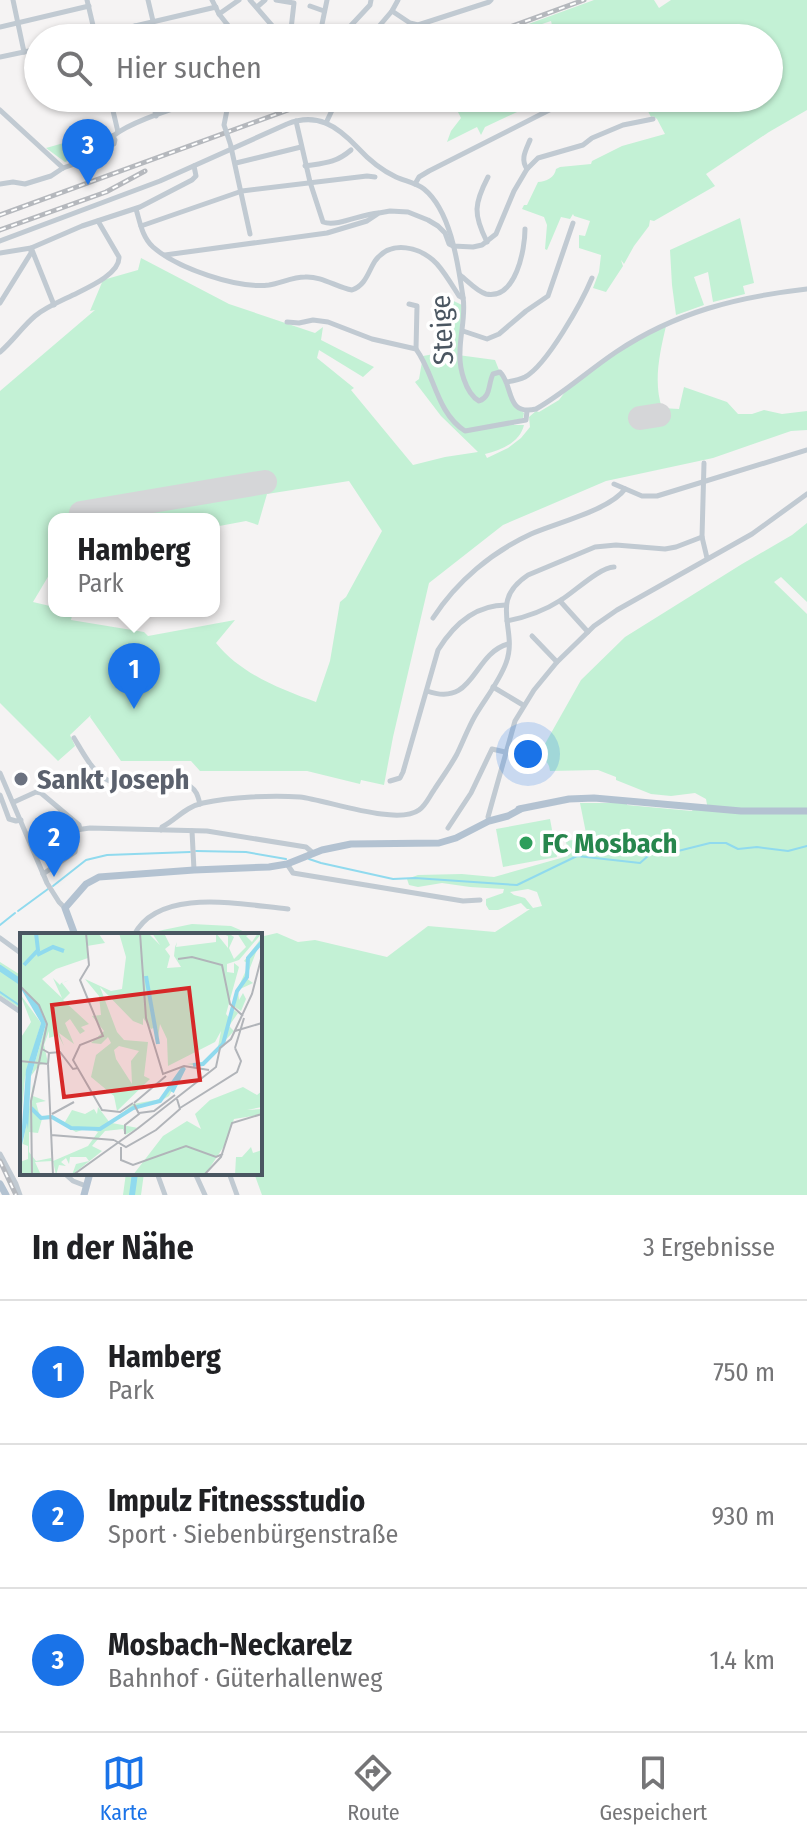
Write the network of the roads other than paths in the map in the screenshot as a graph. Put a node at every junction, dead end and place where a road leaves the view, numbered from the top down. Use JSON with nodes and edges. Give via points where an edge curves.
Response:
{"nodes":[{"id":1,"x":13,"y":0,"type":"edge"},
{"id":2,"x":148,"y":0,"type":"edge"},
{"id":3,"x":212,"y":0,"type":"edge"},
{"id":4,"x":239,"y":0,"type":"edge"},
{"id":5,"x":250,"y":0,"type":"edge"},
{"id":6,"x":265,"y":0,"type":"edge"},
{"id":7,"x":276,"y":0,"type":"edge"},
{"id":8,"x":327,"y":0,"type":"edge"},
{"id":9,"x":371,"y":0,"type":"edge"},
{"id":10,"x":398,"y":0,"type":"edge"},
{"id":11,"x":491,"y":0,"type":"edge"},
{"id":12,"x":88,"y":3,"type":"edge"},
{"id":13,"x":310,"y":6,"type":"dead end"},
{"id":14,"x":216,"y":7,"type":"junction"},
{"id":15,"x":257,"y":7,"type":"junction"},
{"id":16,"x":324,"y":11,"type":"junction"},
{"id":17,"x":392,"y":11,"type":"junction"},
{"id":18,"x":219,"y":14,"type":"junction"},
{"id":19,"x":153,"y":21,"type":"junction"},
{"id":20,"x":18,"y":22,"type":"junction"},
{"id":21,"x":93,"y":24,"type":"edge"},
{"id":22,"x":142,"y":24,"type":"edge"},
{"id":23,"x":227,"y":24,"type":"edge"},
{"id":24,"x":271,"y":24,"type":"edge"},
{"id":25,"x":292,"y":24,"type":"edge"},
{"id":26,"x":322,"y":24,"type":"edge"},
{"id":27,"x":352,"y":24,"type":"edge"},
{"id":28,"x":381,"y":24,"type":"edge"},
{"id":29,"x":414,"y":24,"type":"edge"},
{"id":30,"x":421,"y":24,"type":"edge"},
{"id":31,"x":0,"y":27,"type":"edge"},
{"id":32,"x":24,"y":52,"type":"joint"},
{"id":33,"x":0,"y":57,"type":"edge"},
{"id":34,"x":0,"y":110,"type":"edge"},
{"id":35,"x":112,"y":112,"type":"edge"},
{"id":36,"x":155,"y":112,"type":"edge"},
{"id":37,"x":167,"y":112,"type":"edge"},
{"id":38,"x":227,"y":112,"type":"edge"},
{"id":39,"x":331,"y":112,"type":"edge"},
{"id":40,"x":545,"y":112,"type":"edge"},
{"id":41,"x":156,"y":116,"type":"junction"},
{"id":42,"x":653,"y":119,"type":"dead end"},
{"id":43,"x":295,"y":121,"type":"junction"},
{"id":44,"x":326,"y":123,"type":"junction"},
{"id":45,"x":116,"y":134,"type":"junction"},
{"id":46,"x":530,"y":140,"type":"dead end"},
{"id":47,"x":301,"y":147,"type":"junction"},
{"id":48,"x":232,"y":148,"type":"junction"},
{"id":49,"x":351,"y":150,"type":"dead end"},
{"id":50,"x":236,"y":163,"type":"junction"},
{"id":51,"x":194,"y":166,"type":"junction"},
{"id":52,"x":305,"y":166,"type":"junction"},
{"id":53,"x":63,"y":168,"type":"junction"},
{"id":54,"x":527,"y":169,"type":"junction"},
{"id":55,"x":0,"y":177,"type":"edge"},
{"id":56,"x":375,"y":177,"type":"dead end"},
{"id":57,"x":488,"y":177,"type":"dead end"},
{"id":58,"x":310,"y":182,"type":"junction"},
{"id":59,"x":2,"y":184,"type":"edge"},
{"id":60,"x":415,"y":184,"type":"junction"},
{"id":61,"x":242,"y":191,"type":"junction"},
{"id":62,"x":136,"y":209,"type":"junction"},
{"id":63,"x":379,"y":213,"type":"junction"},
{"id":64,"x":98,"y":221,"type":"junction"},
{"id":65,"x":573,"y":223,"type":"dead end"},
{"id":66,"x":141,"y":226,"type":"junction"},
{"id":67,"x":525,"y":229,"type":"dead end"},
{"id":68,"x":250,"y":234,"type":"dead end"},
{"id":69,"x":0,"y":241,"type":"edge"},
{"id":70,"x":487,"y":242,"type":"junction"},
{"id":71,"x":453,"y":246,"type":"junction"},
{"id":72,"x":31,"y":248,"type":"junction"},
{"id":73,"x":0,"y":253,"type":"edge"},
{"id":74,"x":165,"y":255,"type":"junction"},
{"id":75,"x":459,"y":274,"type":"junction"},
{"id":76,"x":592,"y":278,"type":"dead end"},
{"id":77,"x":807,"y":289,"type":"edge"},
{"id":78,"x":464,"y":298,"type":"junction"},
{"id":79,"x":0,"y":303,"type":"edge"},
{"id":80,"x":409,"y":304,"type":"dead end"},
{"id":81,"x":54,"y":305,"type":"junction"},
{"id":82,"x":287,"y":322,"type":"dead end"},
{"id":83,"x":463,"y":331,"type":"junction"},
{"id":84,"x":416,"y":349,"type":"junction"},
{"id":85,"x":0,"y":352,"type":"edge"},
{"id":86,"x":507,"y":382,"type":"junction"},
{"id":87,"x":527,"y":410,"type":"junction"},
{"id":88,"x":807,"y":450,"type":"edge"},
{"id":89,"x":704,"y":463,"type":"dead end"},
{"id":90,"x":703,"y":482,"type":"junction"},
{"id":91,"x":614,"y":484,"type":"dead end"},
{"id":92,"x":625,"y":489,"type":"junction"},
{"id":93,"x":807,"y":494,"type":"edge"},
{"id":94,"x":702,"y":537,"type":"junction"},
{"id":95,"x":707,"y":558,"type":"junction"},
{"id":96,"x":614,"y":567,"type":"dead end"},
{"id":97,"x":560,"y":601,"type":"junction"},
{"id":98,"x":506,"y":605,"type":"junction"},
{"id":99,"x":433,"y":618,"type":"dead end"},
{"id":100,"x":507,"y":621,"type":"junction"},
{"id":101,"x":588,"y":632,"type":"junction"},
{"id":102,"x":532,"y":636,"type":"dead end"},
{"id":103,"x":508,"y":644,"type":"junction"},
{"id":104,"x":557,"y":662,"type":"junction"},
{"id":105,"x":493,"y":687,"type":"junction"},
{"id":106,"x":427,"y":691,"type":"junction"},
{"id":107,"x":523,"y":705,"type":"junction"},
{"id":108,"x":74,"y":738,"type":"dead end"},
{"id":109,"x":505,"y":752,"type":"junction"},
{"id":110,"x":0,"y":773,"type":"edge"},
{"id":111,"x":390,"y":781,"type":"dead end"},
{"id":112,"x":0,"y":795,"type":"edge"},
{"id":113,"x":14,"y":802,"type":"junction"},
{"id":114,"x":200,"y":804,"type":"junction"},
{"id":115,"x":807,"y":811,"type":"edge"},
{"id":116,"x":21,"y":820,"type":"junction"},
{"id":117,"x":489,"y":821,"type":"junction"},
{"id":118,"x":448,"y":828,"type":"dead end"},
{"id":119,"x":80,"y":829,"type":"junction"},
{"id":120,"x":161,"y":830,"type":"junction"},
{"id":121,"x":192,"y":831,"type":"junction"},
{"id":122,"x":31,"y":844,"type":"junction"},
{"id":123,"x":76,"y":845,"type":"dead end"},
{"id":124,"x":313,"y":853,"type":"junction"},
{"id":125,"x":287,"y":864,"type":"junction"},
{"id":126,"x":194,"y":870,"type":"junction"},
{"id":127,"x":43,"y":874,"type":"junction"},
{"id":128,"x":480,"y":900,"type":"dead end"},
{"id":129,"x":65,"y":908,"type":"junction"},
{"id":130,"x":288,"y":909,"type":"dead end"},
{"id":131,"x":74,"y":933,"type":"edge"},
{"id":132,"x":135,"y":933,"type":"edge"},
{"id":133,"x":0,"y":938,"type":"edge"},
{"id":134,"x":20,"y":953,"type":"edge"},
{"id":135,"x":0,"y":998,"type":"edge"},
{"id":136,"x":20,"y":1012,"type":"edge"},
{"id":137,"x":0,"y":1154,"type":"edge"},
{"id":138,"x":66,"y":1175,"type":"edge"},
{"id":139,"x":89,"y":1175,"type":"edge"},
{"id":140,"x":158,"y":1175,"type":"edge"},
{"id":141,"x":196,"y":1175,"type":"edge"},
{"id":142,"x":230,"y":1175,"type":"edge"},
{"id":143,"x":0,"y":1184,"type":"edge"},
{"id":144,"x":86,"y":1186,"type":"junction"},
{"id":145,"x":6,"y":1195,"type":"edge"},
{"id":146,"x":20,"y":1195,"type":"edge"},
{"id":147,"x":84,"y":1195,"type":"edge"},
{"id":148,"x":165,"y":1195,"type":"edge"},
{"id":149,"x":205,"y":1195,"type":"edge"},
{"id":150,"x":237,"y":1195,"type":"edge"}],
"edges":[{"from":1,"to":20,"type":"street"},
{"from":2,"to":19,"type":"street"},
{"from":3,"to":14,"type":"street"},
{"from":4,"to":18,"type":"street"},
{"from":5,"to":15,"type":"street"},
{"from":6,"to":15,"type":"street"},
{"from":7,"to":25,"type":"street","via":[[294,3]]},
{"from":8,"to":16,"type":"street"},
{"from":9,"to":27,"type":"street"},
{"from":10,"to":17,"type":"street"},
{"from":11,"to":30,"type":"street"},
{"from":12,"to":20,"type":"street"},
{"from":12,"to":21,"type":"street"},
{"from":13,"to":16,"type":"street"},
{"from":14,"to":18,"type":"street"},
{"from":14,"to":19,"type":"street"},
{"from":15,"to":24,"type":"street"},
{"from":16,"to":26,"type":"street"},
{"from":17,"to":28,"type":"street"},
{"from":17,"to":29,"type":"street"},
{"from":18,"to":23,"type":"street"},
{"from":19,"to":22,"type":"street"},
{"from":20,"to":31,"type":"street"},
{"from":20,"to":32,"type":"street"},
{"from":32,"to":33,"type":"street"},
{"from":34,"to":53,"type":"street"},
{"from":35,"to":45,"type":"street"},
{"from":36,"to":41,"type":"street"},
{"from":37,"to":41,"type":"street"},
{"from":38,"to":48,"type":"street","bridge":true,"via":[[224,125]]},
{"from":39,"to":44,"type":"street"},
{"from":40,"to":60,"type":"street","via":[[429,171]]},
{"from":41,"to":45,"type":"street"},
{"from":42,"to":54,"type":"street","via":[[546,154]]},
{"from":43,"to":44,"type":"street"},
{"from":43,"to":47,"type":"street"},
{"from":43,"to":48,"type":"street"},
{"from":44,"to":60,"type":"street","name":"Steige","via":[[386,172]]},
{"from":45,"to":53,"type":"street","via":[[115,143],[101,155]]},
{"from":46,"to":54,"type":"street","via":[[523,158]]},
{"from":47,"to":50,"type":"street"},
{"from":47,"to":52,"type":"street"},
{"from":48,"to":50,"type":"street"},
{"from":48,"to":51,"type":"street"},
{"from":49,"to":52,"type":"street","via":[[334,161]]},
{"from":50,"to":61,"type":"street"},
{"from":51,"to":62,"type":"street","via":[[192,180]]},
{"from":51,"to":69,"type":"street"},
{"from":52,"to":58,"type":"street"},
{"from":53,"to":59,"type":"street","via":[[25,184]]},
{"from":54,"to":70,"type":"street","via":[[496,234]]},
{"from":55,"to":59,"type":"street"},
{"from":56,"to":58,"type":"street"},
{"from":57,"to":70,"type":"street","via":[[476,203]]},
{"from":58,"to":61,"type":"street"},
{"from":58,"to":63,"type":"street","via":[[323,222]]},
{"from":60,"to":71,"type":"street","name":"Steige","via":[[433,199]]},
{"from":61,"to":66,"type":"street"},
{"from":61,"to":68,"type":"street"},
{"from":62,"to":64,"type":"street"},
{"from":62,"to":66,"type":"street"},
{"from":63,"to":71,"type":"street","via":[[398,211],[428,220]]},
{"from":63,"to":74,"type":"street","via":[[327,233]]},
{"from":64,"to":72,"type":"street"},
{"from":64,"to":81,"type":"street","via":[[119,257],[118,267]]},
{"from":65,"to":83,"type":"street","via":[[548,296],[487,339]]},
{"from":66,"to":74,"type":"street","via":[[154,248]]},
{"from":67,"to":75,"type":"street","via":[[518,270],[498,293],[480,291]]},
{"from":70,"to":71,"type":"street"},
{"from":71,"to":75,"type":"street","name":"Steige"},
{"from":72,"to":73,"type":"street"},
{"from":72,"to":79,"type":"street"},
{"from":72,"to":81,"type":"street"},
{"from":74,"to":78,"type":"street","via":[[233,282],[269,285],[305,277],[352,290],[363,283],[380,256],[412,248],[433,260]]},
{"from":75,"to":78,"type":"street","name":"Steige"},
{"from":76,"to":86,"type":"street","via":[[534,371]]},
{"from":77,"to":87,"type":"street","via":[[731,301],[666,323]]},
{"from":78,"to":83,"type":"street","name":"Steige"},
{"from":80,"to":84,"type":"street","via":[[417,306]]},
{"from":81,"to":85,"type":"street","via":[[32,318]]},
{"from":82,"to":84,"type":"street","via":[[328,322]]},
{"from":83,"to":86,"type":"street","name":"Steige","via":[[461,363],[474,398],[486,398],[496,372]]},
{"from":84,"to":87,"type":"street","via":[[444,409],[465,431],[526,420]]},
{"from":86,"to":87,"type":"street","via":[[515,405]]},
{"from":88,"to":90,"type":"street"},
{"from":89,"to":90,"type":"street"},
{"from":90,"to":92,"type":"street","via":[[650,497]]},
{"from":90,"to":94,"type":"street"},
{"from":91,"to":92,"type":"street"},
{"from":92,"to":99,"type":"street","via":[[489,558]]},
{"from":93,"to":95,"type":"street","via":[[752,534]]},
{"from":94,"to":95,"type":"street"},
{"from":94,"to":98,"type":"street","via":[[665,549],[595,547],[518,581]]},
{"from":95,"to":101,"type":"street"},
{"from":96,"to":97,"type":"street","via":[[606,567]]},
{"from":97,"to":100,"type":"street"},
{"from":97,"to":101,"type":"street"},
{"from":98,"to":100,"type":"street"},
{"from":98,"to":106,"type":"street","via":[[478,611],[454,627],[438,650]]},
{"from":100,"to":103,"type":"street"},
{"from":101,"to":104,"type":"street"},
{"from":102,"to":104,"type":"street"},
{"from":103,"to":105,"type":"street","via":[[506,665]]},
{"from":103,"to":106,"type":"street","via":[[495,650],[456,693]]},
{"from":104,"to":107,"type":"street"},
{"from":105,"to":107,"type":"street"},
{"from":105,"to":114,"type":"street","via":[[457,754],[414,812],[402,816],[300,797]]},
{"from":106,"to":111,"type":"street","via":[[403,772]]},
{"from":107,"to":109,"type":"street"},
{"from":108,"to":114,"type":"street","via":[[105,779],[131,786],[181,782],[193,788]]},
{"from":109,"to":117,"type":"street"},
{"from":109,"to":118,"type":"street","via":[[492,749]]},
{"from":110,"to":113,"type":"street"},
{"from":112,"to":116,"type":"street","via":[[9,819]]},
{"from":113,"to":116,"type":"street"},
{"from":113,"to":119,"type":"street","via":[[41,793]]},
{"from":114,"to":120,"type":"street"},
{"from":115,"to":117,"type":"main road","via":[[741,811],[594,798],[521,809]]},
{"from":116,"to":122,"type":"street"},
{"from":117,"to":124,"type":"main road","via":[[439,843],[351,844]]},
{"from":119,"to":120,"type":"street"},
{"from":119,"to":122,"type":"street"},
{"from":120,"to":121,"type":"street"},
{"from":121,"to":124,"type":"street","via":[[306,847]]},
{"from":121,"to":126,"type":"street"},
{"from":122,"to":127,"type":"street"},
{"from":123,"to":127,"type":"street","via":[[75,852]]},
{"from":124,"to":125,"type":"main road"},
{"from":125,"to":126,"type":"main road"},
{"from":125,"to":128,"type":"street","via":[[293,873]]},
{"from":126,"to":129,"type":"main road","via":[[93,879]]},
{"from":127,"to":129,"type":"street"},
{"from":129,"to":131,"type":"main road"},
{"from":130,"to":132,"type":"street","via":[[191,902],[144,920]]},
{"from":133,"to":134,"type":"street"},
{"from":135,"to":136,"type":"street"},
{"from":137,"to":146,"type":"street"},
{"from":138,"to":144,"type":"street"},
{"from":139,"to":144,"type":"main road"},
{"from":140,"to":148,"type":"street"},
{"from":141,"to":149,"type":"street"},
{"from":142,"to":150,"type":"street"},
{"from":143,"to":145,"type":"main road"},
{"from":144,"to":147,"type":"main road"}]}
